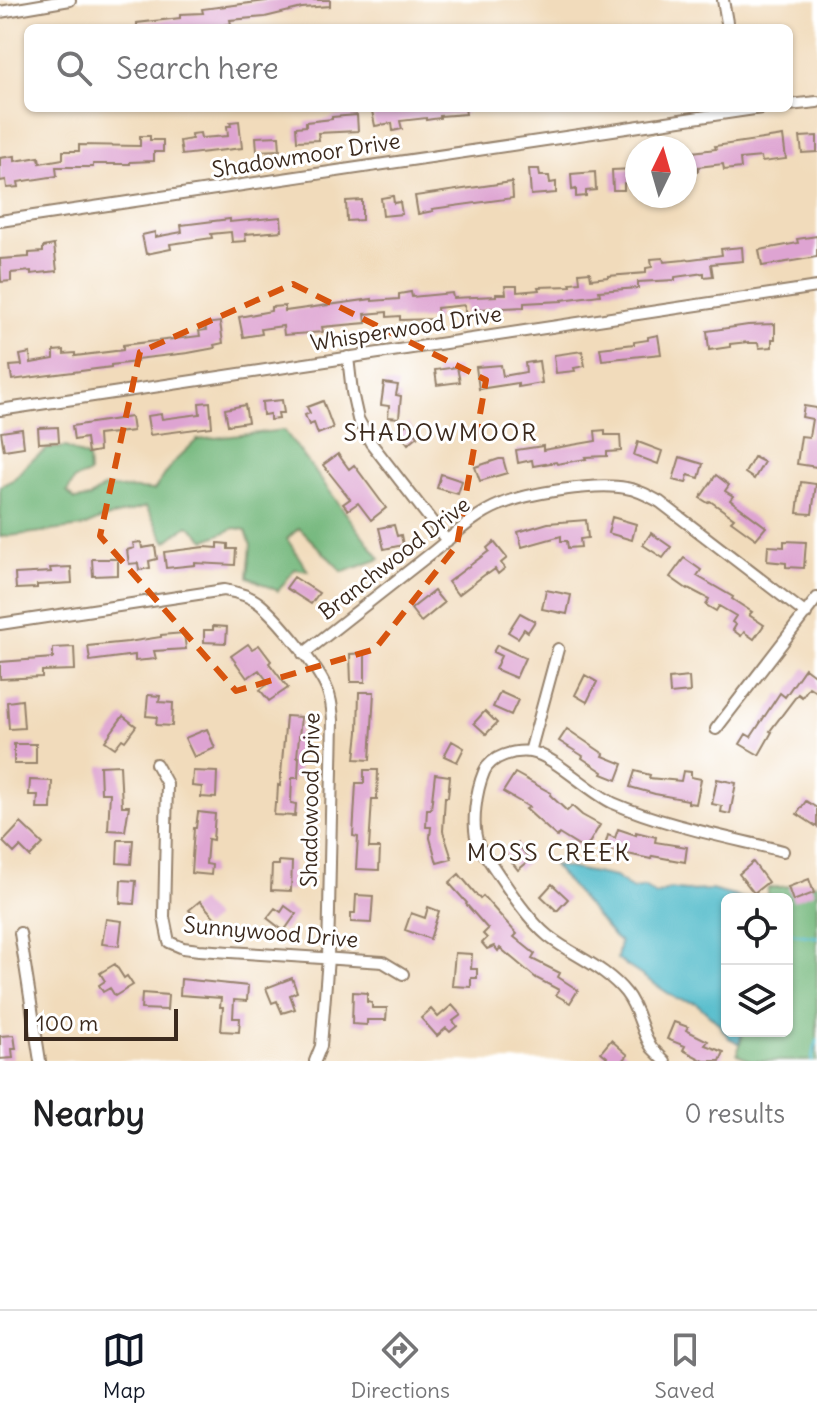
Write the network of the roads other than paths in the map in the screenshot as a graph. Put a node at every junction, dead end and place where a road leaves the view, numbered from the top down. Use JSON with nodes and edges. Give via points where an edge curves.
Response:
{"nodes":[{"id":1,"x":70,"y":0,"type":"edge"},
{"id":2,"x":723,"y":0,"type":"edge"},
{"id":3,"x":0,"y":12,"type":"edge"},
{"id":4,"x":727,"y":24,"type":"edge"},
{"id":5,"x":817,"y":102,"type":"edge"},
{"id":6,"x":793,"y":105,"type":"edge"},
{"id":7,"x":720,"y":112,"type":"edge"},
{"id":8,"x":0,"y":221,"type":"edge"},
{"id":9,"x":817,"y":287,"type":"edge"},
{"id":10,"x":348,"y":357,"type":"junction"},
{"id":11,"x":0,"y":410,"type":"edge"},
{"id":12,"x":447,"y":541,"type":"junction"},
{"id":13,"x":817,"y":598,"type":"edge"},
{"id":14,"x":806,"y":614,"type":"junction"},
{"id":15,"x":0,"y":624,"type":"edge"},
{"id":16,"x":558,"y":649,"type":"dead end"},
{"id":17,"x":303,"y":654,"type":"junction"},
{"id":18,"x":716,"y":729,"type":"dead end"},
{"id":19,"x":530,"y":752,"type":"junction"},
{"id":20,"x":156,"y":764,"type":"dead end"},
{"id":21,"x":783,"y":851,"type":"dead end"},
{"id":22,"x":20,"y":933,"type":"dead end"},
{"id":23,"x":328,"y":958,"type":"junction"},
{"id":24,"x":403,"y":974,"type":"dead end"},
{"id":25,"x":321,"y":1046,"type":"junction"},
{"id":26,"x":40,"y":1061,"type":"edge"},
{"id":27,"x":315,"y":1061,"type":"edge"},
{"id":28,"x":326,"y":1061,"type":"edge"},
{"id":29,"x":665,"y":1061,"type":"edge"}],
"edges":[{"from":1,"to":3,"type":"street"},
{"from":2,"to":4,"type":"street"},
{"from":5,"to":6,"type":"street"},
{"from":7,"to":8,"type":"street","name":"Shadowmoor Drive"},
{"from":9,"to":10,"type":"street","name":"Whisperwood Drive"},
{"from":10,"to":11,"type":"street","name":"Whisperwood Drive"},
{"from":10,"to":12,"type":"street","via":[[358,419]]},
{"from":12,"to":14,"type":"street","name":"Branchwood Drive","via":[[497,505],[601,485],[624,487],[660,502]]},
{"from":12,"to":17,"type":"street","name":"Branchwood Drive"},
{"from":13,"to":14,"type":"street"},
{"from":14,"to":18,"type":"street"},
{"from":15,"to":17,"type":"street","name":"Shadowood Drive","via":[[224,590],[258,602]]},
{"from":16,"to":19,"type":"street"},
{"from":17,"to":23,"type":"street","name":"Shadowood Drive","via":[[325,684],[333,720]]},
{"from":19,"to":21,"type":"street","via":[[612,802],[681,826]]},
{"from":19,"to":29,"type":"street","via":[[487,764],[474,813],[478,844],[545,935],[609,975],[627,994],[651,1046]]},
{"from":20,"to":23,"type":"street","name":"Sunnywood Drive","via":[[167,784],[164,917],[169,942],[199,950]]},
{"from":22,"to":26,"type":"street"},
{"from":23,"to":24,"type":"street","name":"Sunnywood Drive","via":[[383,962]]},
{"from":23,"to":25,"type":"street","name":"Shadowood Drive"},
{"from":25,"to":27,"type":"street","name":"Shadowood Drive"},
{"from":25,"to":28,"type":"street","name":"Shadowood Drive"}]}
